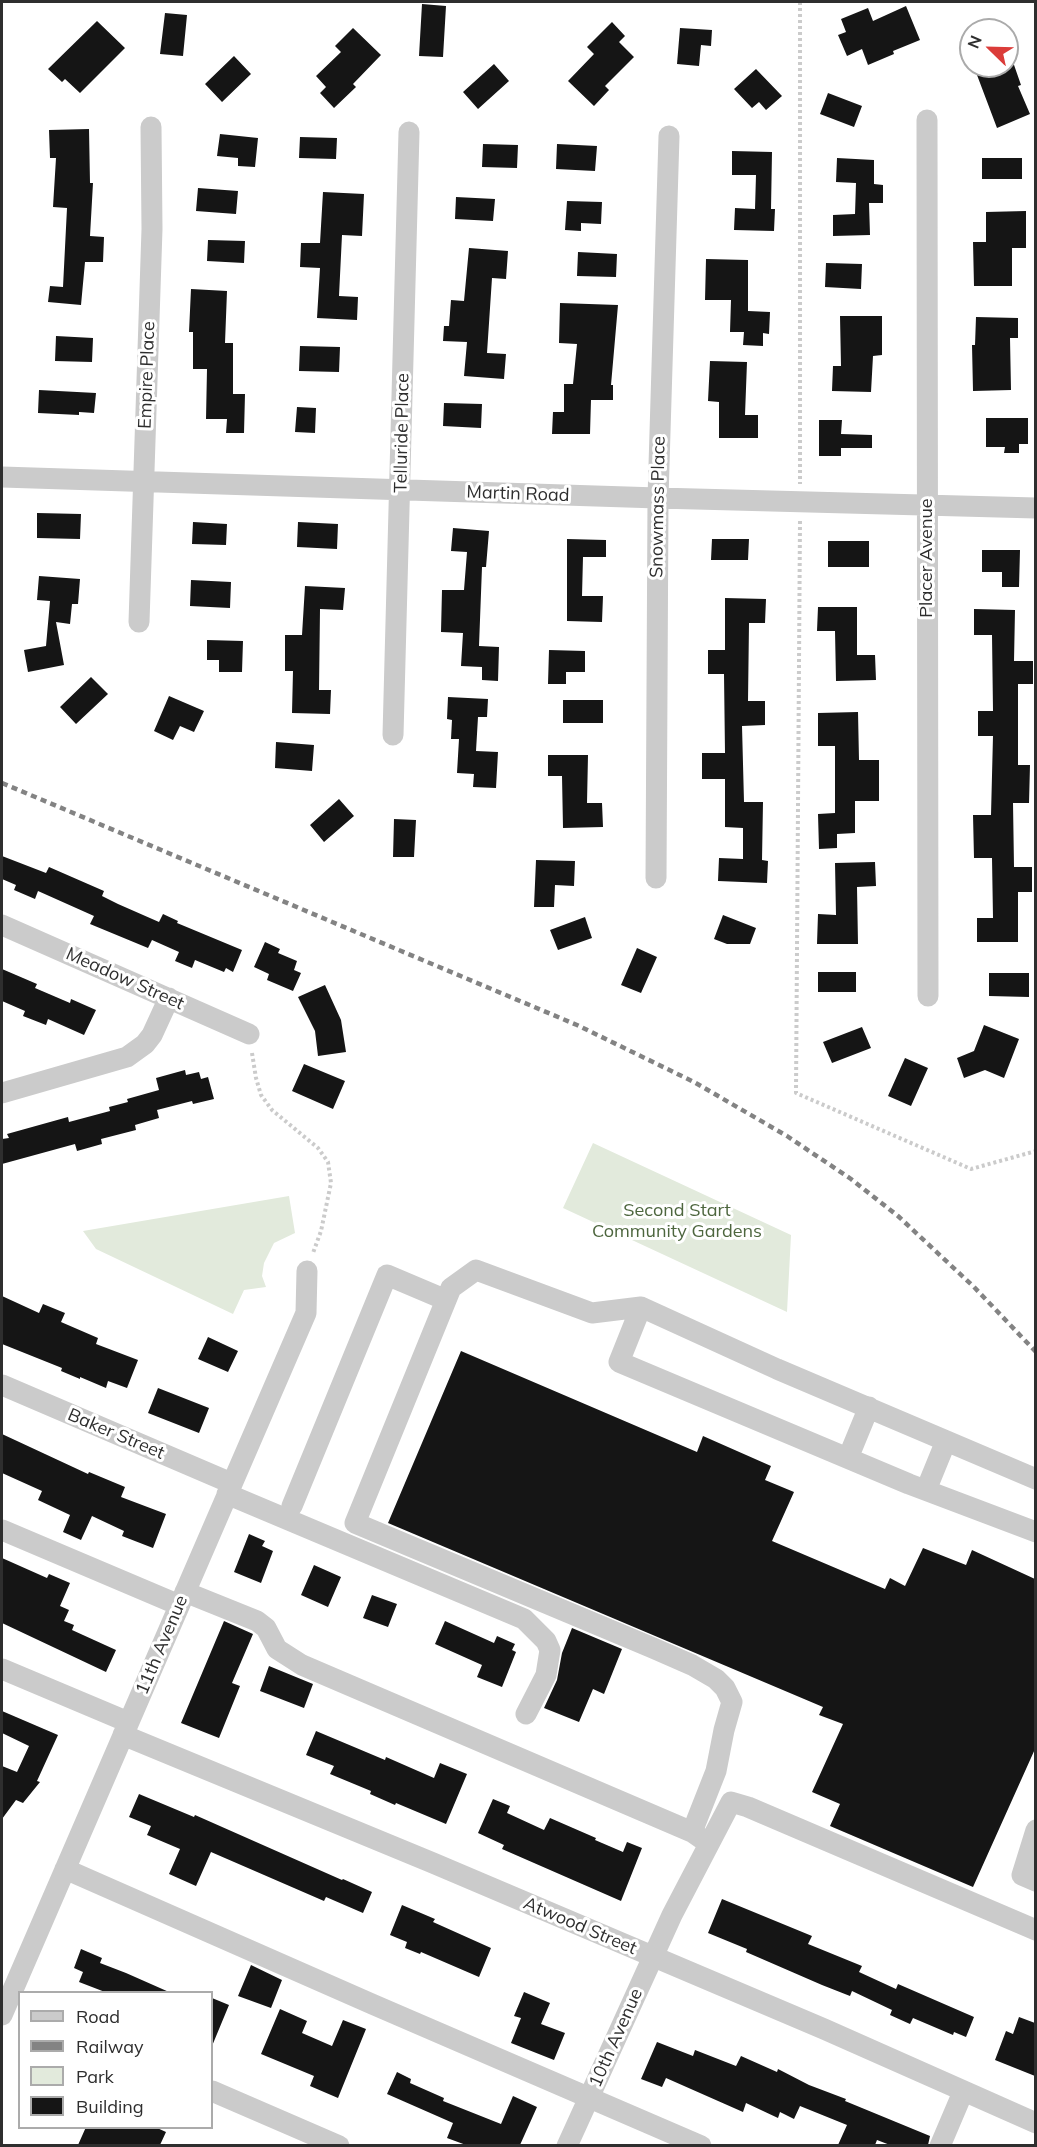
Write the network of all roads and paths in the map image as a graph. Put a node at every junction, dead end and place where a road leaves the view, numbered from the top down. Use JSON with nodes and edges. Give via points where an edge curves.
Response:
{"nodes":[{"id":1,"x":800,"y":2,"type":"edge"},
{"id":2,"x":927,"y":120,"type":"dead end"},
{"id":3,"x":151,"y":127,"type":"dead end"},
{"id":4,"x":409,"y":132,"type":"dead end"},
{"id":5,"x":669,"y":136,"type":"dead end"},
{"id":6,"x":2,"y":477,"type":"edge"},
{"id":7,"x":144,"y":480,"type":"junction"},
{"id":8,"x":401,"y":490,"type":"junction"},
{"id":9,"x":658,"y":498,"type":"junction"},
{"id":10,"x":800,"y":501,"type":"junction"},
{"id":11,"x":927,"y":505,"type":"junction"},
{"id":12,"x":1035,"y":508,"type":"edge"},
{"id":13,"x":139,"y":622,"type":"dead end"},
{"id":14,"x":393,"y":735,"type":"dead end"},
{"id":15,"x":656,"y":878,"type":"dead end"},
{"id":16,"x":2,"y":924,"type":"edge"},
{"id":17,"x":928,"y":996,"type":"dead end"},
{"id":18,"x":169,"y":999,"type":"junction"},
{"id":19,"x":249,"y":1034,"type":"joint"},
{"id":20,"x":2,"y":1093,"type":"edge"},
{"id":21,"x":1035,"y":1151,"type":"edge"},
{"id":22,"x":307,"y":1271,"type":"joint"},
{"id":23,"x":447,"y":1300,"type":"junction"},
{"id":24,"x":641,"y":1307,"type":"junction"},
{"id":25,"x":2,"y":1385,"type":"edge"},
{"id":26,"x":869,"y":1407,"type":"junction"},
{"id":27,"x":946,"y":1441,"type":"junction"},
{"id":28,"x":848,"y":1458,"type":"junction"},
{"id":29,"x":1035,"y":1479,"type":"edge"},
{"id":30,"x":229,"y":1489,"type":"junction"},
{"id":31,"x":926,"y":1490,"type":"junction"},
{"id":32,"x":292,"y":1506,"type":"dead end"},
{"id":33,"x":2,"y":1530,"type":"edge"},
{"id":34,"x":1035,"y":1532,"type":"edge"},
{"id":35,"x":182,"y":1599,"type":"junction"},
{"id":36,"x":2,"y":1669,"type":"edge"},
{"id":37,"x":526,"y":1714,"type":"dead end"},
{"id":38,"x":126,"y":1729,"type":"junction"},
{"id":39,"x":1035,"y":1830,"type":"edge"},
{"id":40,"x":692,"y":1832,"type":"junction"},
{"id":41,"x":709,"y":1844,"type":"junction"},
{"id":42,"x":65,"y":1869,"type":"junction"},
{"id":43,"x":1029,"y":1878,"type":"edge"},
{"id":44,"x":1035,"y":1930,"type":"edge"},
{"id":45,"x":652,"y":1957,"type":"junction"},
{"id":46,"x":7,"y":2006,"type":"edge"},
{"id":47,"x":213,"y":2091,"type":"edge"},
{"id":48,"x":963,"y":2092,"type":"junction"},
{"id":49,"x":590,"y":2097,"type":"junction"},
{"id":50,"x":1035,"y":2123,"type":"edge"},
{"id":51,"x":339,"y":2145,"type":"edge"},
{"id":52,"x":567,"y":2145,"type":"edge"},
{"id":53,"x":701,"y":2145,"type":"edge"},
{"id":54,"x":940,"y":2145,"type":"edge"}],
"edges":[{"from":1,"to":10,"type":"path"},
{"from":2,"to":11,"type":"street","name":"Placer Avenue"},
{"from":3,"to":7,"type":"street","name":"Empire Place","via":[[152,229]]},
{"from":4,"to":8,"type":"street","name":"Telluride Place"},
{"from":5,"to":9,"type":"street","name":"Snowmass Place"},
{"from":6,"to":7,"type":"street","name":"Martin Road"},
{"from":7,"to":8,"type":"street","name":"Martin Road"},
{"from":7,"to":13,"type":"street","name":"Empire Place"},
{"from":8,"to":9,"type":"street","name":"Martin Road"},
{"from":8,"to":14,"type":"street","name":"Telluride Place"},
{"from":9,"to":10,"type":"street","name":"Martin Road"},
{"from":9,"to":15,"type":"street","name":"Snowmass Place"},
{"from":10,"to":11,"type":"street","name":"Martin Road"},
{"from":10,"to":21,"type":"path","via":[[796,1093],[971,1168]]},
{"from":11,"to":12,"type":"street","name":"Martin Road"},
{"from":11,"to":17,"type":"street","name":"Placer Avenue"},
{"from":16,"to":18,"type":"street","name":"Meadow Street"},
{"from":18,"to":19,"type":"street","name":"Meadow Street"},
{"from":18,"to":20,"type":"street","via":[[152,1035],[127,1057]]},
{"from":19,"to":22,"type":"path","via":[[261,1095],[328,1162],[331,1183]]},
{"from":22,"to":30,"type":"street","name":"11th Avenue","via":[[306,1312]]},
{"from":23,"to":24,"type":"street","via":[[451,1288],[477,1270],[592,1313]]},
{"from":23,"to":32,"type":"street","via":[[387,1275]]},
{"from":23,"to":40,"type":"street","via":[[356,1523],[653,1648],[716,1679],[732,1702],[716,1771]]},
{"from":24,"to":26,"type":"street"},
{"from":24,"to":28,"type":"street","via":[[619,1362]]},
{"from":25,"to":30,"type":"street","name":"Baker Street"},
{"from":26,"to":27,"type":"street"},
{"from":26,"to":28,"type":"street"},
{"from":27,"to":29,"type":"street"},
{"from":27,"to":31,"type":"street"},
{"from":28,"to":31,"type":"street"},
{"from":30,"to":35,"type":"street","name":"11th Avenue"},
{"from":30,"to":37,"type":"street","name":"Baker Street","via":[[524,1618],[550,1650],[546,1676]]},
{"from":31,"to":34,"type":"street"},
{"from":33,"to":35,"type":"street"},
{"from":35,"to":38,"type":"street","name":"11th Avenue"},
{"from":35,"to":40,"type":"street","via":[[257,1621],[266,1628],[277,1649],[302,1665]]},
{"from":36,"to":38,"type":"street","name":"Atwood Street"},
{"from":38,"to":42,"type":"street","name":"11th Avenue"},
{"from":38,"to":45,"type":"street","name":"Atwood Street"},
{"from":39,"to":43,"type":"street"},
{"from":40,"to":41,"type":"street"},
{"from":41,"to":44,"type":"street","name":"10th Avenue","via":[[731,1802]]},
{"from":41,"to":45,"type":"street","name":"10th Avenue"},
{"from":42,"to":46,"type":"street","name":"11th Avenue"},
{"from":42,"to":49,"type":"street"},
{"from":45,"to":48,"type":"street","name":"Atwood Street"},
{"from":45,"to":49,"type":"street","name":"10th Avenue"},
{"from":47,"to":51,"type":"street"},
{"from":48,"to":50,"type":"street","name":"Atwood Street"},
{"from":48,"to":54,"type":"street"},
{"from":49,"to":52,"type":"street","name":"10th Avenue"},
{"from":49,"to":53,"type":"street"}]}
